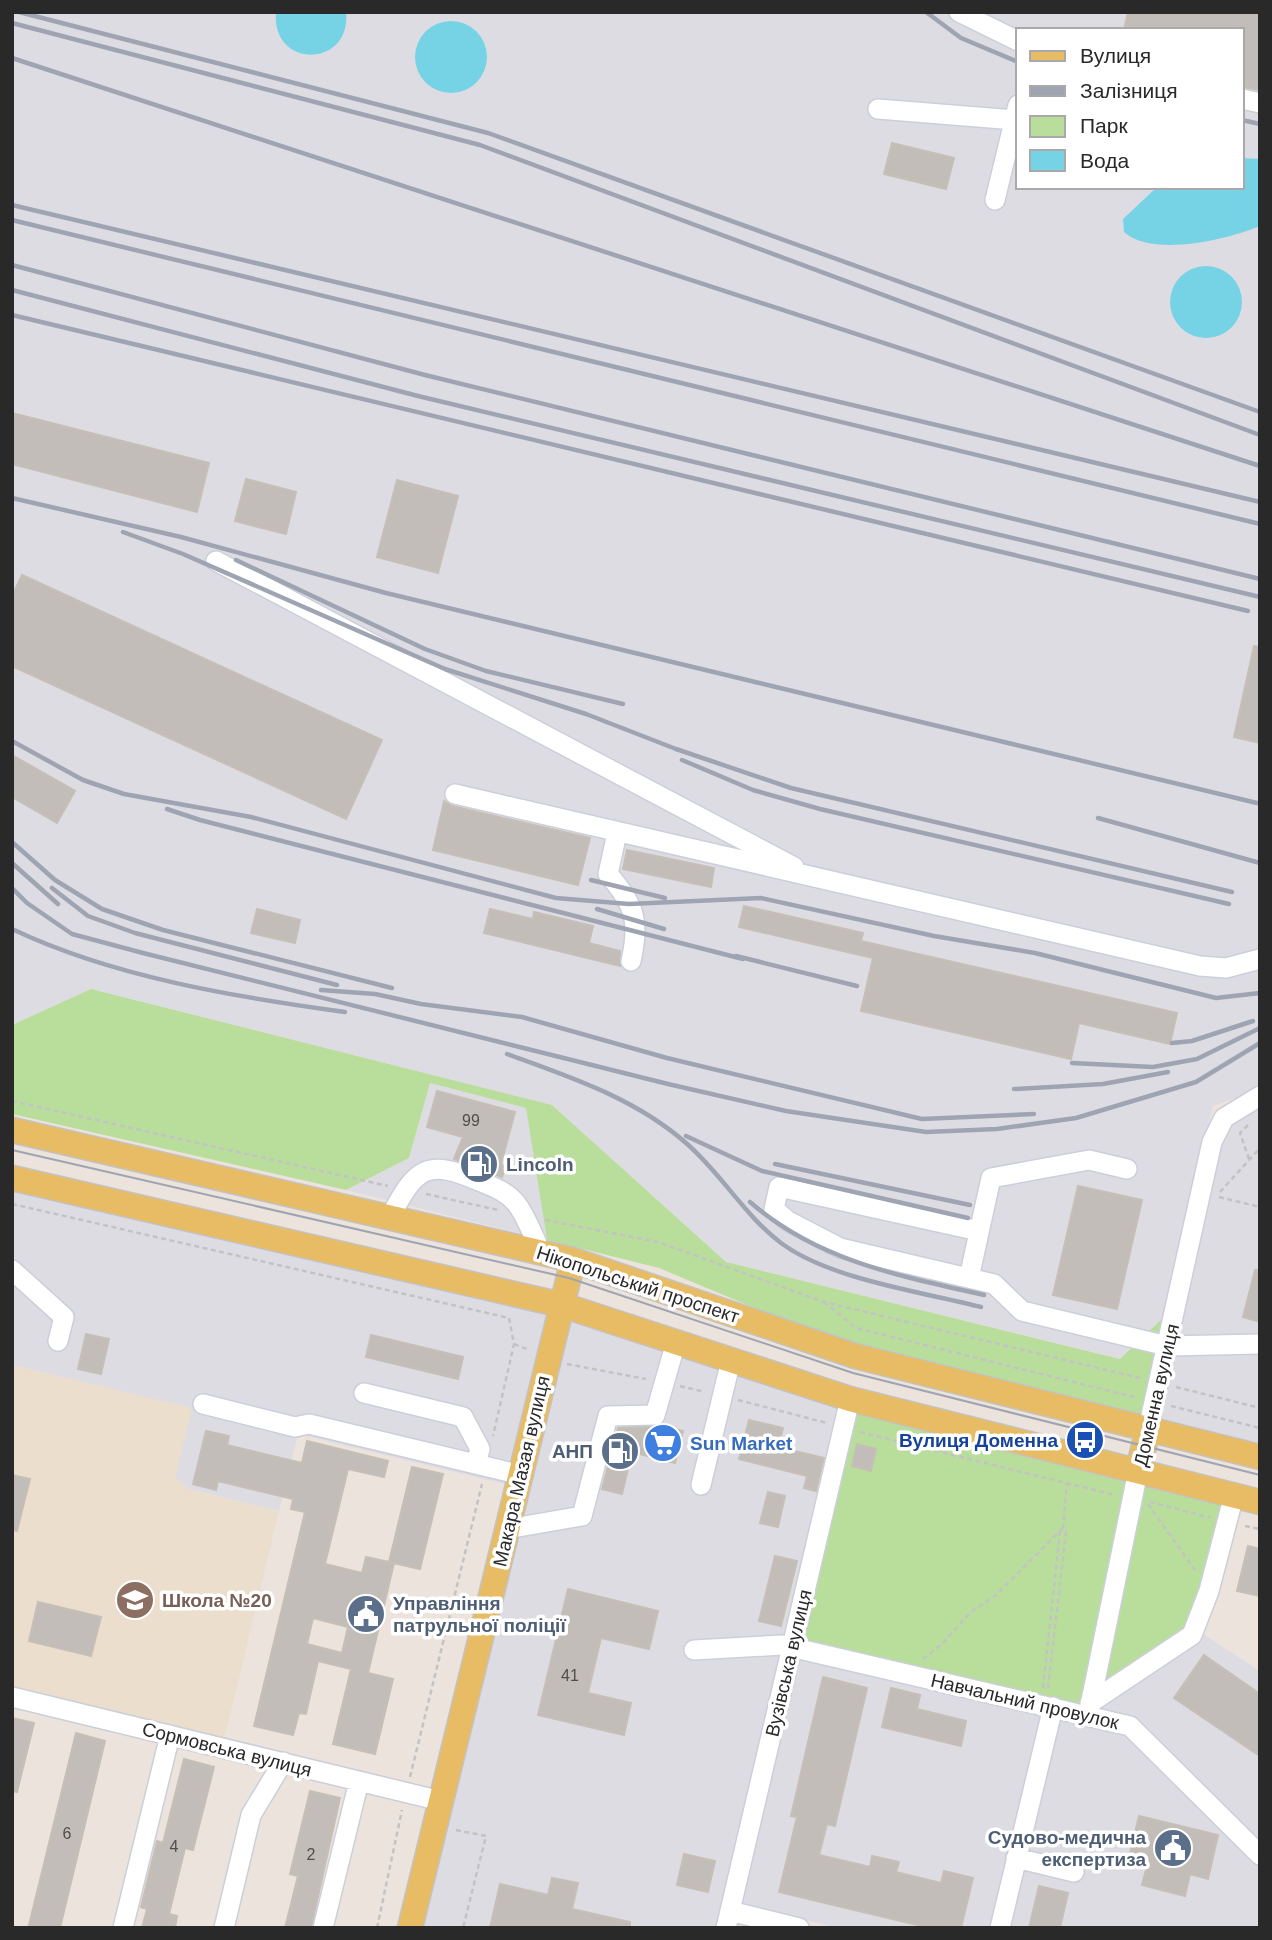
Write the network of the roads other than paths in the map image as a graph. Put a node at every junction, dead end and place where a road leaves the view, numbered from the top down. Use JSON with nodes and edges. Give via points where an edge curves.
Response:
{"nodes":[{"id":1,"x":962,"y":13,"type":"edge"},
{"id":2,"x":1016,"y":40,"type":"edge"},
{"id":3,"x":878,"y":109,"type":"dead end"},
{"id":4,"x":1016,"y":112,"type":"edge"},
{"id":5,"x":995,"y":201,"type":"dead end"},
{"id":6,"x":216,"y":561,"type":"dead end"},
{"id":7,"x":455,"y":794,"type":"dead end"},
{"id":8,"x":617,"y":833,"type":"junction"},
{"id":9,"x":817,"y":879,"type":"junction"},
{"id":10,"x":1260,"y":959,"type":"edge"},
{"id":11,"x":631,"y":961,"type":"dead end"},
{"id":12,"x":1260,"y":1096,"type":"edge"},
{"id":13,"x":12,"y":1130,"type":"edge"},
{"id":14,"x":1127,"y":1169,"type":"dead end"},
{"id":15,"x":12,"y":1178,"type":"edge"},
{"id":16,"x":390,"y":1217,"type":"junction"},
{"id":17,"x":979,"y":1231,"type":"junction"},
{"id":18,"x":541,"y":1252,"type":"junction"},
{"id":19,"x":573,"y":1260,"type":"junction"},
{"id":20,"x":12,"y":1270,"type":"edge"},
{"id":21,"x":969,"y":1278,"type":"junction"},
{"id":22,"x":562,"y":1305,"type":"junction"},
{"id":23,"x":58,"y":1341,"type":"dead end"},
{"id":24,"x":676,"y":1342,"type":"junction"},
{"id":25,"x":1260,"y":1343,"type":"edge"},
{"id":26,"x":1167,"y":1346,"type":"junction"},
{"id":27,"x":731,"y":1360,"type":"junction"},
{"id":28,"x":364,"y":1393,"type":"dead end"},
{"id":29,"x":850,"y":1399,"type":"junction"},
{"id":30,"x":203,"y":1405,"type":"dead end"},
{"id":31,"x":1148,"y":1429,"type":"junction"},
{"id":32,"x":1260,"y":1457,"type":"edge"},
{"id":33,"x":481,"y":1465,"type":"junction"},
{"id":34,"x":1139,"y":1471,"type":"junction"},
{"id":35,"x":521,"y":1475,"type":"junction"},
{"id":36,"x":701,"y":1485,"type":"dead end"},
{"id":37,"x":1234,"y":1495,"type":"junction"},
{"id":38,"x":1260,"y":1502,"type":"edge"},
{"id":39,"x":507,"y":1529,"type":"junction"},
{"id":40,"x":792,"y":1647,"type":"junction"},
{"id":41,"x":694,"y":1650,"type":"dead end"},
{"id":42,"x":12,"y":1697,"type":"edge"},
{"id":43,"x":1047,"y":1705,"type":"junction"},
{"id":44,"x":1089,"y":1709,"type":"junction"},
{"id":45,"x":170,"y":1735,"type":"junction"},
{"id":46,"x":283,"y":1762,"type":"junction"},
{"id":47,"x":359,"y":1781,"type":"junction"},
{"id":48,"x":441,"y":1801,"type":"junction"},
{"id":49,"x":1258,"y":1851,"type":"edge"},
{"id":50,"x":1016,"y":1858,"type":"junction"},
{"id":51,"x":1074,"y":1872,"type":"dead end"},
{"id":52,"x":728,"y":1919,"type":"edge"},
{"id":53,"x":123,"y":1928,"type":"edge"},
{"id":54,"x":224,"y":1928,"type":"edge"},
{"id":55,"x":324,"y":1928,"type":"edge"},
{"id":56,"x":410,"y":1928,"type":"edge"},
{"id":57,"x":799,"y":1928,"type":"edge"},
{"id":58,"x":1000,"y":1928,"type":"edge"}],
"edges":[{"from":1,"to":2,"type":"street"},
{"from":3,"to":4,"type":"street"},
{"from":4,"to":5,"type":"street"},
{"from":6,"to":9,"type":"street"},
{"from":7,"to":8,"type":"street"},
{"from":8,"to":9,"type":"street"},
{"from":8,"to":11,"type":"street","via":[[608,874],[635,921],[638,933]]},
{"from":9,"to":10,"type":"street","via":[[1200,966],[1227,968]]},
{"from":12,"to":26,"type":"street","name":"Доменна вулиця","via":[[1224,1118],[1212,1142]]},
{"from":13,"to":16,"type":"main road","name":"Нікопольський проспект"},
{"from":14,"to":17,"type":"street","via":[[1090,1160],[991,1178]]},
{"from":15,"to":22,"type":"main road"},
{"from":16,"to":18,"type":"main road","name":"Нікопольський проспект"},
{"from":16,"to":18,"type":"street","via":[[405,1189],[429,1171],[449,1168],[504,1192],[524,1216]]},
{"from":17,"to":21,"type":"street"},
{"from":17,"to":21,"type":"street","via":[[779,1187],[774,1209],[840,1248]]},
{"from":18,"to":19,"type":"main road","name":"Нікопольський проспект"},
{"from":19,"to":22,"type":"main road","name":"Макара Мазая вулиця"},
{"from":19,"to":31,"type":"main road","name":"Нікопольський проспект","via":[[855,1356]]},
{"from":20,"to":23,"type":"street","via":[[64,1317]]},
{"from":21,"to":26,"type":"street","via":[[994,1284],[1023,1311]]},
{"from":22,"to":24,"type":"main road"},
{"from":22,"to":35,"type":"main road","name":"Макара Мазая вулиця"},
{"from":24,"to":27,"type":"main road"},
{"from":24,"to":39,"type":"street","via":[[655,1415],[608,1416],[582,1516]]},
{"from":25,"to":26,"type":"street"},
{"from":26,"to":31,"type":"street","name":"Доменна вулиця"},
{"from":27,"to":29,"type":"main road"},
{"from":27,"to":36,"type":"street"},
{"from":28,"to":33,"type":"street","via":[[463,1417],[480,1449]]},
{"from":29,"to":34,"type":"main road"},
{"from":29,"to":40,"type":"street","name":"Вузівська вулиця"},
{"from":30,"to":33,"type":"street","via":[[295,1427],[309,1424]]},
{"from":31,"to":32,"type":"main road","name":"Нікопольський проспект"},
{"from":31,"to":34,"type":"main road","name":"Доменна вулиця"},
{"from":33,"to":35,"type":"street"},
{"from":34,"to":37,"type":"main road"},
{"from":34,"to":44,"type":"street","name":"Доменна вулиця"},
{"from":35,"to":39,"type":"main road","name":"Макара Мазая вулиця"},
{"from":37,"to":38,"type":"main road"},
{"from":37,"to":44,"type":"street","via":[[1209,1591],[1192,1635]]},
{"from":39,"to":48,"type":"main road","name":"Макара Мазая вулиця"},
{"from":40,"to":41,"type":"street","name":"Навчальний провулок"},
{"from":40,"to":43,"type":"street","name":"Навчальний провулок"},
{"from":40,"to":52,"type":"street","name":"Вузівська вулиця"},
{"from":42,"to":45,"type":"street","name":"Сормовська вулиця"},
{"from":43,"to":44,"type":"street","name":"Навчальний провулок"},
{"from":43,"to":50,"type":"street"},
{"from":44,"to":49,"type":"street","name":"Навчальний провулок","via":[[1130,1726]]},
{"from":45,"to":46,"type":"street","name":"Сормовська вулиця"},
{"from":45,"to":53,"type":"street"},
{"from":46,"to":47,"type":"street","name":"Сормовська вулиця"},
{"from":46,"to":54,"type":"street","via":[[251,1815]]},
{"from":47,"to":48,"type":"street","name":"Сормовська вулиця"},
{"from":47,"to":55,"type":"street"},
{"from":48,"to":56,"type":"main road","name":"Макара Мазая вулиця"},
{"from":50,"to":51,"type":"street"},
{"from":50,"to":58,"type":"street"},
{"from":52,"to":57,"type":"street"}]}
